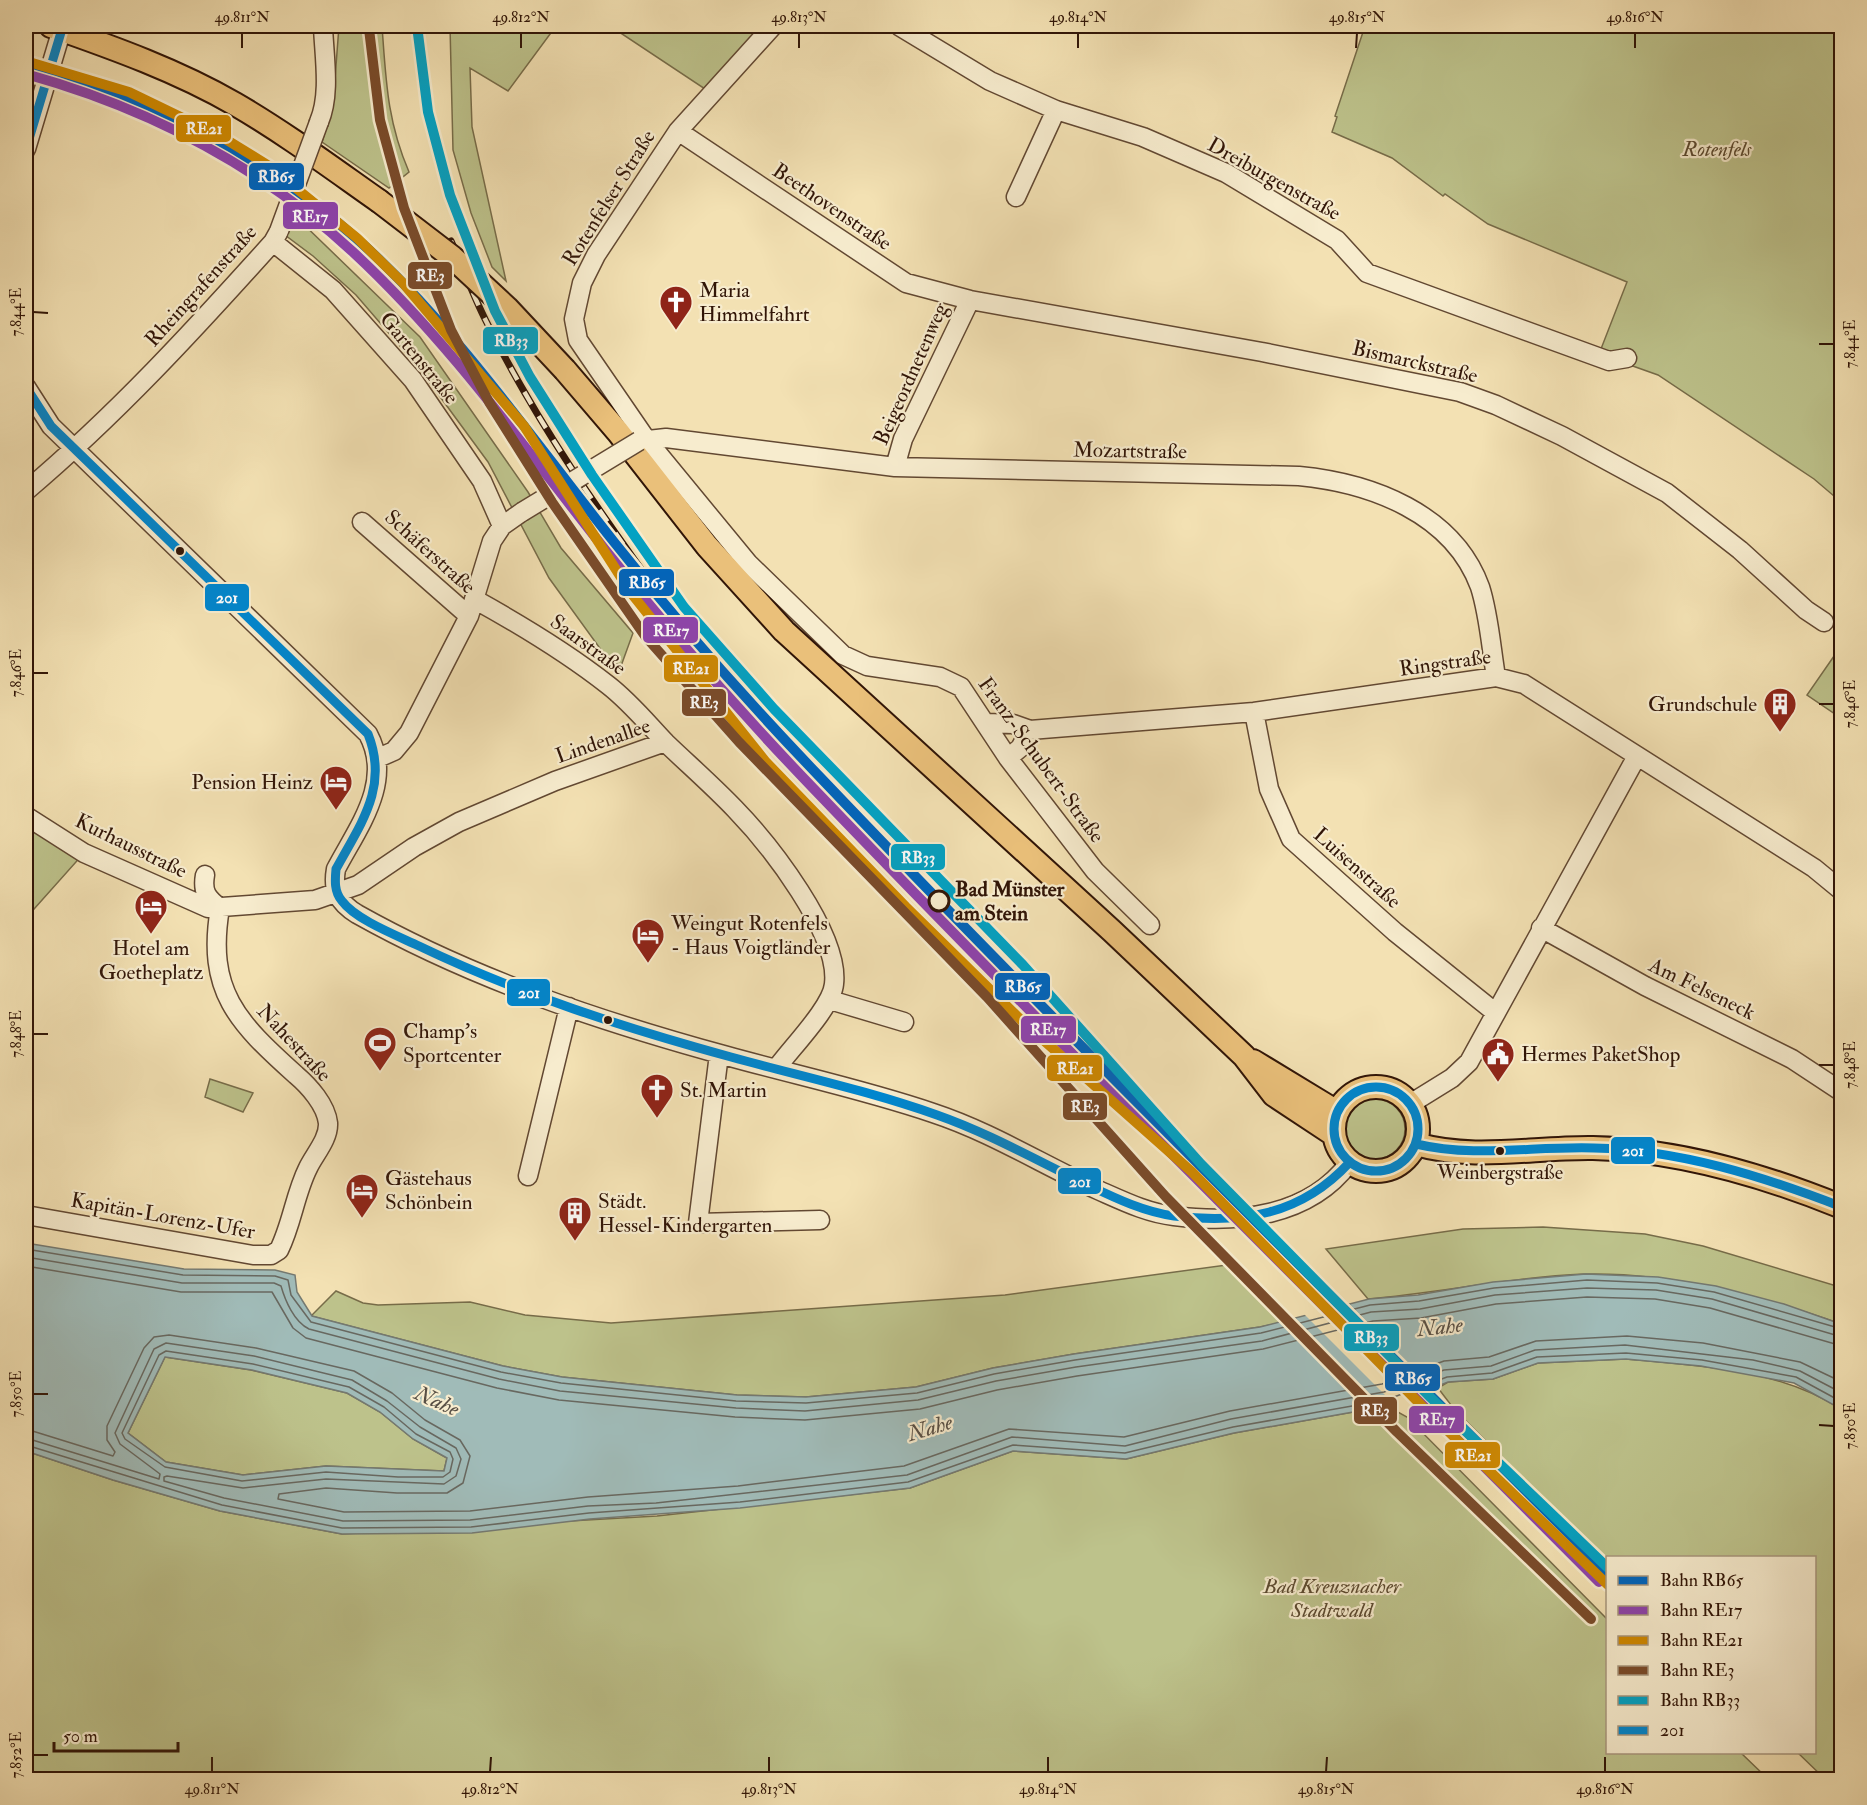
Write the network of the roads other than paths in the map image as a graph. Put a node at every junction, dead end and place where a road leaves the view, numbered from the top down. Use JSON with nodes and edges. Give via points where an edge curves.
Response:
{"nodes":[{"id":1,"x":323,"y":26,"type":"edge"},
{"id":2,"x":773,"y":26,"type":"edge"},
{"id":3,"x":899,"y":26,"type":"edge"},
{"id":4,"x":58,"y":32,"type":"edge"},
{"id":5,"x":1056,"y":110,"type":"junction"},
{"id":6,"x":678,"y":131,"type":"junction"},
{"id":7,"x":26,"y":147,"type":"edge"},
{"id":8,"x":1016,"y":197,"type":"dead end"},
{"id":9,"x":276,"y":236,"type":"junction"},
{"id":10,"x":970,"y":300,"type":"junction"},
{"id":11,"x":1626,"y":358,"type":"dead end"},
{"id":12,"x":26,"y":387,"type":"edge"},
{"id":13,"x":643,"y":440,"type":"junction"},
{"id":14,"x":75,"y":449,"type":"junction"},
{"id":15,"x":895,"y":467,"type":"junction"},
{"id":16,"x":26,"y":491,"type":"edge"},
{"id":17,"x":362,"y":522,"type":"dead end"},
{"id":18,"x":502,"y":526,"type":"junction"},
{"id":19,"x":474,"y":599,"type":"junction"},
{"id":20,"x":469,"y":616,"type":"junction"},
{"id":21,"x":1824,"y":622,"type":"dead end"},
{"id":22,"x":1496,"y":677,"type":"junction"},
{"id":23,"x":1254,"y":712,"type":"junction"},
{"id":24,"x":987,"y":723,"type":"junction"},
{"id":25,"x":1030,"y":730,"type":"junction"},
{"id":26,"x":665,"y":742,"type":"junction"},
{"id":27,"x":1637,"y":756,"type":"junction"},
{"id":28,"x":378,"y":758,"type":"junction"},
{"id":29,"x":1008,"y":758,"type":"junction"},
{"id":30,"x":26,"y":816,"type":"edge"},
{"id":31,"x":205,"y":875,"type":"dead end"},
{"id":32,"x":1842,"y":891,"type":"edge"},
{"id":33,"x":337,"y":894,"type":"junction"},
{"id":34,"x":220,"y":908,"type":"junction"},
{"id":35,"x":1150,"y":925,"type":"dead end"},
{"id":36,"x":1541,"y":928,"type":"junction"},
{"id":37,"x":830,"y":1000,"type":"junction"},
{"id":38,"x":569,"y":1007,"type":"junction"},
{"id":39,"x":1496,"y":1013,"type":"junction"},
{"id":40,"x":904,"y":1022,"type":"dead end"},
{"id":41,"x":720,"y":1054,"type":"junction"},
{"id":42,"x":776,"y":1069,"type":"junction"},
{"id":43,"x":1842,"y":1092,"type":"edge"},
{"id":44,"x":1410,"y":1104,"type":"junction"},
{"id":45,"x":1335,"y":1123,"type":"junction"},
{"id":46,"x":1416,"y":1144,"type":"junction"},
{"id":47,"x":1349,"y":1163,"type":"junction"},
{"id":48,"x":528,"y":1176,"type":"dead end"},
{"id":49,"x":1842,"y":1207,"type":"edge"},
{"id":50,"x":26,"y":1215,"type":"edge"},
{"id":51,"x":820,"y":1220,"type":"dead end"},
{"id":52,"x":284,"y":1239,"type":"joint"}],
"edges":[{"from":1,"to":9,"type":"street","name":"Rheingrafenstraße","bridge":true,"via":[[327,97]]},
{"from":2,"to":6,"type":"street","name":"Rotenfelser Straße"},
{"from":3,"to":5,"type":"street","name":"Dreiburgenstraße","via":[[990,81]]},
{"from":4,"to":7,"type":"street"},
{"from":4,"to":45,"type":"main road","bridge":true,"via":[[188,80],[235,104],[379,201],[460,264],[565,370],[707,546],[784,631],[1112,931],[1244,1056],[1274,1095]]},
{"from":5,"to":8,"type":"street"},
{"from":5,"to":11,"type":"street","name":"Dreiburgenstraße","via":[[1143,137],[1226,173],[1337,240],[1367,273],[1609,361]]},
{"from":6,"to":10,"type":"street","name":"Beethovenstraße","via":[[906,283]]},
{"from":6,"to":13,"type":"street","name":"Rotenfelser Straße","via":[[596,255],[582,283],[573,319],[578,340]]},
{"from":9,"to":14,"type":"street","name":"Rheingrafenstraße","via":[[175,352]]},
{"from":9,"to":18,"type":"street","name":"Gartenstraße","via":[[333,291],[413,380],[482,481]]},
{"from":10,"to":15,"type":"street","name":"Beigeordnetenweg","via":[[903,439]]},
{"from":10,"to":21,"type":"street","name":"Bismarckstraße","via":[[1460,392],[1562,436],[1667,493]]},
{"from":12,"to":14,"type":"street","via":[[40,412]]},
{"from":13,"to":15,"type":"street","name":"Mozartstraße","via":[[666,438]]},
{"from":13,"to":18,"type":"street","bridge":true},
{"from":13,"to":24,"type":"street","name":"Franz-Schubert-Straße","via":[[748,563],[843,655],[867,666],[951,682],[961,687]]},
{"from":14,"to":16,"type":"street","name":"Rheingrafenstraße"},
{"from":14,"to":28,"type":"street","via":[[357,721],[368,734]]},
{"from":15,"to":22,"type":"street","name":"Mozartstraße","via":[[1326,479],[1364,488],[1391,499],[1456,543],[1480,588]]},
{"from":17,"to":20,"type":"street","name":"Schäferstraße"},
{"from":18,"to":19,"type":"street","via":[[492,541]]},
{"from":19,"to":20,"type":"street"},
{"from":19,"to":26,"type":"street","name":"Saarstraße","via":[[550,644],[609,686]]},
{"from":20,"to":28,"type":"street","via":[[409,733],[394,751]]},
{"from":22,"to":23,"type":"street","name":"Ringstraße"},
{"from":22,"to":27,"type":"street","name":"Ringstraße","via":[[1524,684]]},
{"from":23,"to":25,"type":"street","name":"Ringstraße"},
{"from":23,"to":39,"type":"street","name":"Luisenstraße","via":[[1269,789],[1291,839],[1395,932]]},
{"from":24,"to":25,"type":"street","name":"Ringstraße","via":[[1013,724]]},
{"from":24,"to":29,"type":"street","name":"Franz-Schubert-Straße"},
{"from":25,"to":29,"type":"street","via":[[1020,748]]},
{"from":26,"to":33,"type":"street","name":"Lindenallee","via":[[459,822]]},
{"from":26,"to":37,"type":"street","name":"Lindenallee","via":[[737,811],[811,911],[832,956],[834,985]]},
{"from":27,"to":32,"type":"street","name":"Ringstraße","via":[[1814,868]]},
{"from":27,"to":36,"type":"street"},
{"from":28,"to":33,"type":"street","via":[[377,784],[371,802],[336,869]]},
{"from":29,"to":35,"type":"street","name":"Franz-Schubert-Straße","via":[[1095,871]]},
{"from":30,"to":34,"type":"street","name":"Kurhausstraße","via":[[90,855],[208,908]]},
{"from":31,"to":34,"type":"street","name":"Kurhausstraße","via":[[204,892]]},
{"from":33,"to":34,"type":"street","name":"Kurhausstraße","via":[[315,900]]},
{"from":33,"to":38,"type":"street","via":[[343,905],[357,914],[467,970]]},
{"from":34,"to":52,"type":"street","name":"Nahestraße","via":[[216,958],[222,986],[232,1006],[262,1043],[310,1088],[327,1119],[326,1134],[307,1170]]},
{"from":36,"to":39,"type":"street"},
{"from":36,"to":43,"type":"street","name":"Am Felseneck","via":[[1645,986],[1792,1059]]},
{"from":37,"to":40,"type":"street"},
{"from":37,"to":42,"type":"street"},
{"from":38,"to":41,"type":"street"},
{"from":38,"to":48,"type":"street"},
{"from":39,"to":44,"type":"street","via":[[1463,1069]]},
{"from":41,"to":42,"type":"street"},
{"from":41,"to":51,"type":"street","via":[[698,1223]]},
{"from":42,"to":47,"type":"street","via":[[970,1126],[1116,1198],[1169,1215],[1237,1217],[1299,1204],[1326,1190]]},
{"from":44,"to":45,"type":"main road","via":[[1392,1090],[1370,1087],[1351,1095]]},
{"from":44,"to":46,"type":"main road","via":[[1418,1123]]},
{"from":45,"to":47,"type":"main road","via":[[1338,1149]]},
{"from":46,"to":47,"type":"main road","via":[[1405,1160],[1388,1170],[1369,1171]]},
{"from":46,"to":49,"type":"main road","via":[[1472,1152],[1590,1148],[1668,1155],[1768,1180]]},
{"from":50,"to":52,"type":"street","name":"Kapitän-Lorenz-Ufer","via":[[254,1255],[271,1255],[279,1250]]}]}
